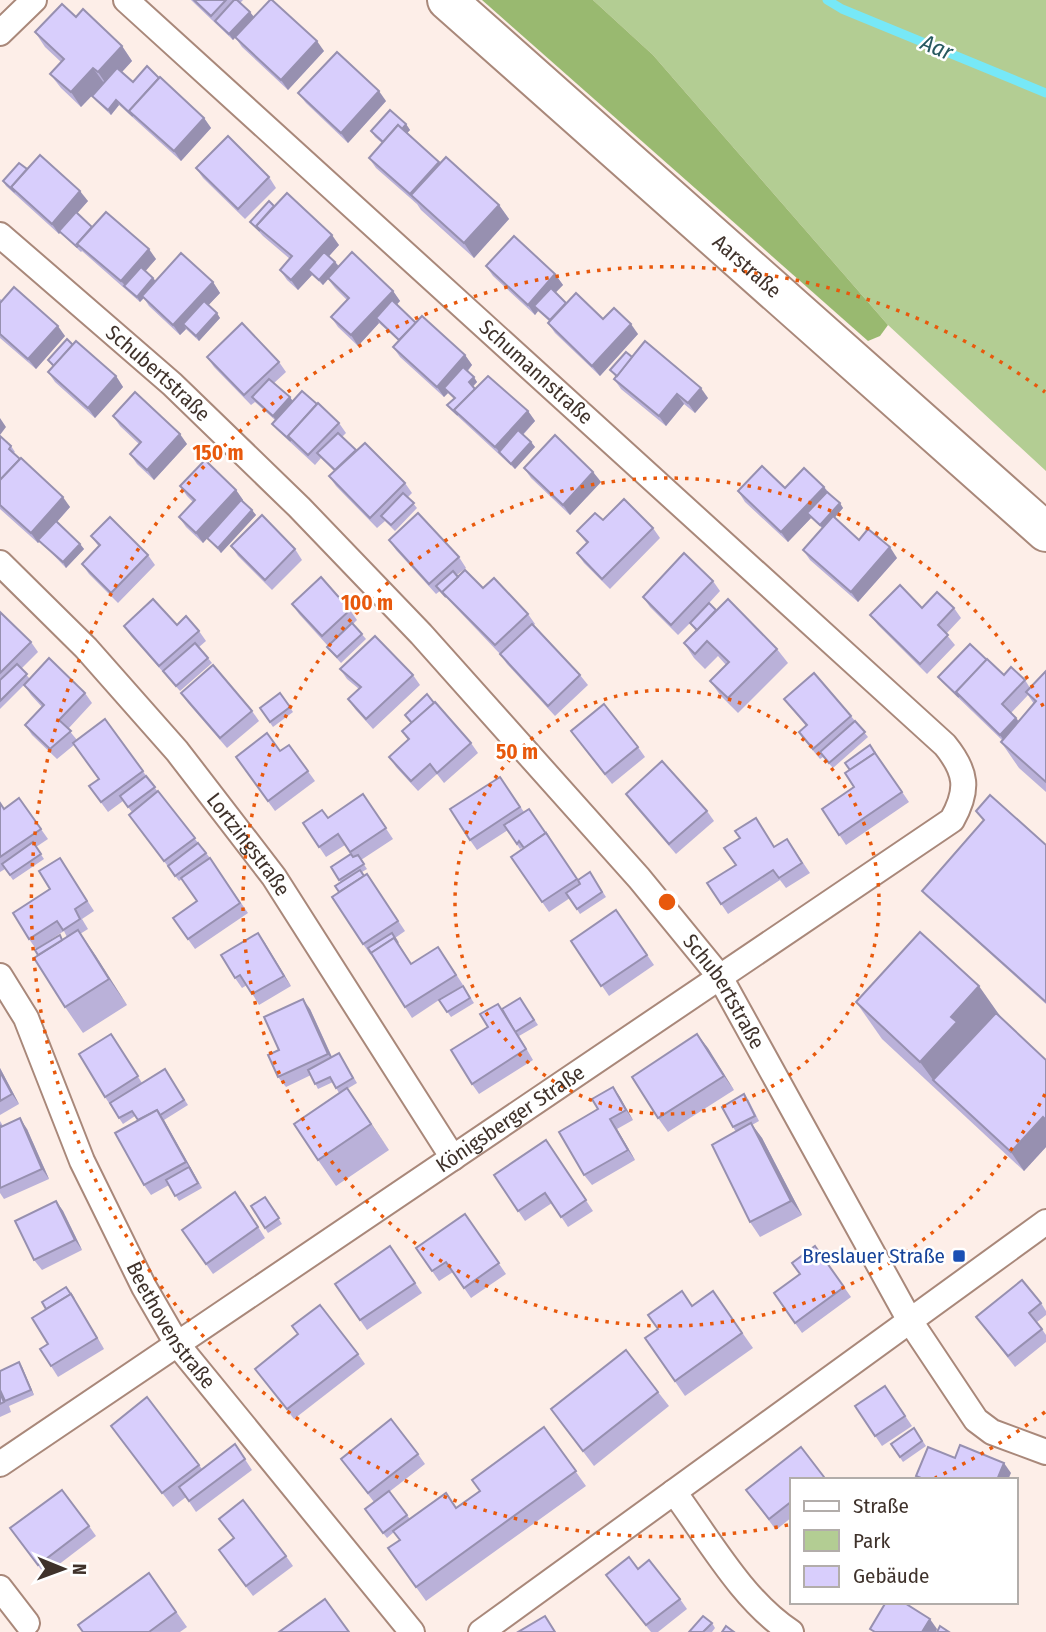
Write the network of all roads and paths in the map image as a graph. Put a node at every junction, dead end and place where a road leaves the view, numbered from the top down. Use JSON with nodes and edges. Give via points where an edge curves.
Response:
{"nodes":[{"id":1,"x":34,"y":0,"type":"edge"},
{"id":2,"x":126,"y":0,"type":"edge"},
{"id":3,"x":447,"y":0,"type":"edge"},
{"id":4,"x":0,"y":33,"type":"edge"},
{"id":5,"x":0,"y":235,"type":"edge"},
{"id":6,"x":1046,"y":532,"type":"edge"},
{"id":7,"x":0,"y":564,"type":"edge"},
{"id":8,"x":945,"y":746,"type":"joint"},
{"id":9,"x":0,"y":976,"type":"edge"},
{"id":10,"x":720,"y":977,"type":"junction"},
{"id":11,"x":453,"y":1158,"type":"junction"},
{"id":12,"x":1046,"y":1222,"type":"edge"},
{"id":13,"x":910,"y":1321,"type":"junction"},
{"id":14,"x":177,"y":1344,"type":"junction"},
{"id":15,"x":1046,"y":1452,"type":"edge"},
{"id":16,"x":0,"y":1464,"type":"edge"},
{"id":17,"x":674,"y":1492,"type":"junction"},
{"id":18,"x":0,"y":1588,"type":"edge"},
{"id":19,"x":27,"y":1623,"type":"dead end"},
{"id":20,"x":412,"y":1632,"type":"edge"},
{"id":21,"x":481,"y":1632,"type":"edge"},
{"id":22,"x":791,"y":1632,"type":"edge"}],
"edges":[{"from":1,"to":4,"type":"street"},
{"from":2,"to":8,"type":"street","name":"Schumannstraße"},
{"from":3,"to":6,"type":"main road","name":"Aarstraße"},
{"from":5,"to":10,"type":"street","name":"Schubertstraße","via":[[172,384],[299,507],[439,654],[639,878]]},
{"from":7,"to":11,"type":"street","name":"Lortzingstraße","via":[[86,648],[177,751],[274,877]]},
{"from":8,"to":10,"type":"street","name":"Königsberger Straße","via":[[958,761],[964,781],[962,802],[952,820]]},
{"from":9,"to":14,"type":"street","name":"Beethovenstraße","via":[[26,1018],[82,1161]]},
{"from":10,"to":11,"type":"street","name":"Königsberger Straße"},
{"from":10,"to":13,"type":"street","name":"Schubertstraße"},
{"from":11,"to":14,"type":"street","name":"Königsberger Straße"},
{"from":12,"to":13,"type":"street"},
{"from":13,"to":15,"type":"street","name":"Schubertstraße","via":[[976,1420],[992,1432]]},
{"from":13,"to":17,"type":"street"},
{"from":14,"to":16,"type":"street","name":"Königsberger Straße"},
{"from":14,"to":20,"type":"street","name":"Beethovenstraße"},
{"from":17,"to":21,"type":"street"},
{"from":17,"to":22,"type":"street","via":[[753,1601]]},
{"from":18,"to":19,"type":"street"}]}
